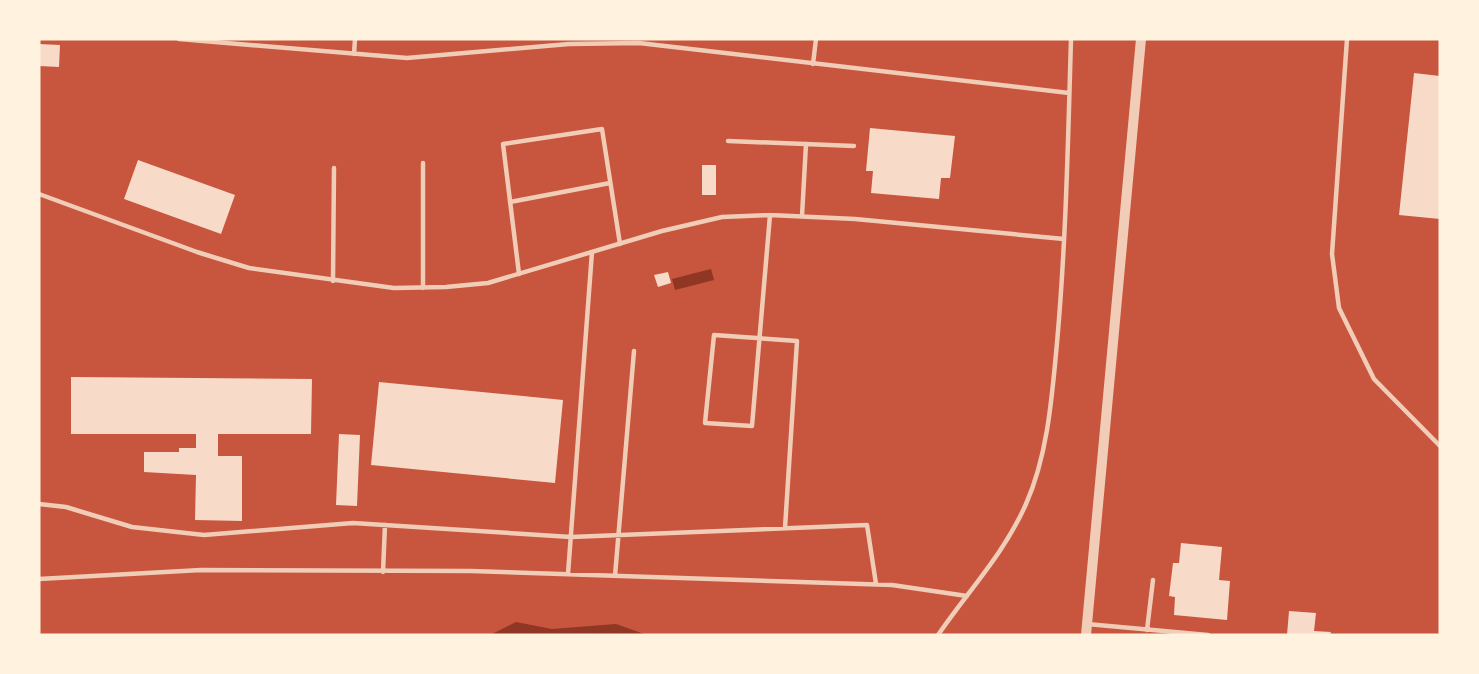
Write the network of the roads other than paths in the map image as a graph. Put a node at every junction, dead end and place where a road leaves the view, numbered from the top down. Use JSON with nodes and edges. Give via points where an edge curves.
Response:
{"nodes":[{"id":1,"x":179,"y":39,"type":"edge"},
{"id":2,"x":356,"y":39,"type":"edge"},
{"id":3,"x":526,"y":39,"type":"edge"},
{"id":4,"x":816,"y":39,"type":"edge"},
{"id":5,"x":1071,"y":39,"type":"edge"},
{"id":6,"x":1142,"y":39,"type":"edge"},
{"id":7,"x":1347,"y":39,"type":"edge"},
{"id":8,"x":525,"y":47,"type":"junction"},
{"id":9,"x":354,"y":54,"type":"junction"},
{"id":10,"x":813,"y":64,"type":"junction"},
{"id":11,"x":1069,"y":93,"type":"junction"},
{"id":12,"x":728,"y":141,"type":"dead end"},
{"id":13,"x":806,"y":144,"type":"junction"},
{"id":14,"x":854,"y":146,"type":"dead end"},
{"id":15,"x":423,"y":163,"type":"dead end"},
{"id":16,"x":334,"y":168,"type":"dead end"},
{"id":17,"x":610,"y":183,"type":"junction"},
{"id":18,"x":39,"y":194,"type":"edge"},
{"id":19,"x":510,"y":202,"type":"junction"},
{"id":20,"x":770,"y":214,"type":"junction"},
{"id":21,"x":802,"y":216,"type":"junction"},
{"id":22,"x":1064,"y":239,"type":"junction"},
{"id":23,"x":620,"y":244,"type":"junction"},
{"id":24,"x":592,"y":252,"type":"junction"},
{"id":25,"x":519,"y":274,"type":"junction"},
{"id":26,"x":333,"y":281,"type":"junction"},
{"id":27,"x":423,"y":288,"type":"junction"},
{"id":28,"x":760,"y":338,"type":"junction"},
{"id":29,"x":634,"y":351,"type":"dead end"},
{"id":30,"x":1440,"y":446,"type":"edge"},
{"id":31,"x":39,"y":504,"type":"edge"},
{"id":32,"x":385,"y":525,"type":"junction"},
{"id":33,"x":785,"y":528,"type":"junction"},
{"id":34,"x":619,"y":535,"type":"junction"},
{"id":35,"x":571,"y":537,"type":"junction"},
{"id":36,"x":383,"y":572,"type":"junction"},
{"id":37,"x":568,"y":574,"type":"junction"},
{"id":38,"x":615,"y":576,"type":"junction"},
{"id":39,"x":39,"y":579,"type":"edge"},
{"id":40,"x":1153,"y":580,"type":"dead end"},
{"id":41,"x":876,"y":584,"type":"junction"},
{"id":42,"x":967,"y":596,"type":"junction"},
{"id":43,"x":1087,"y":629,"type":"edge"},
{"id":44,"x":1147,"y":630,"type":"junction"},
{"id":45,"x":938,"y":635,"type":"edge"},
{"id":46,"x":1208,"y":635,"type":"edge"}],
"edges":[{"from":1,"to":9,"type":"lane"},
{"from":2,"to":9,"type":"lane"},
{"from":3,"to":8,"type":"lane"},
{"from":4,"to":10,"type":"lane"},
{"from":5,"to":11,"type":"lane"},
{"from":6,"to":43,"type":"street"},
{"from":7,"to":30,"type":"lane","via":[[1332,254],[1339,308],[1374,379]]},
{"from":8,"to":9,"type":"lane","via":[[407,58]]},
{"from":8,"to":10,"type":"lane","via":[[639,43]]},
{"from":10,"to":11,"type":"lane"},
{"from":11,"to":22,"type":"lane"},
{"from":12,"to":13,"type":"lane"},
{"from":13,"to":14,"type":"lane"},
{"from":13,"to":21,"type":"lane"},
{"from":15,"to":27,"type":"lane"},
{"from":16,"to":26,"type":"lane"},
{"from":17,"to":19,"type":"lane"},
{"from":17,"to":19,"type":"lane","via":[[602,129],[503,144]]},
{"from":17,"to":23,"type":"lane"},
{"from":18,"to":26,"type":"lane","via":[[249,268]]},
{"from":19,"to":25,"type":"lane"},
{"from":20,"to":21,"type":"lane"},
{"from":20,"to":23,"type":"lane","via":[[722,217]]},
{"from":20,"to":28,"type":"lane"},
{"from":21,"to":22,"type":"lane"},
{"from":22,"to":42,"type":"lane","via":[[1054,373],[1037,475],[1001,553]]},
{"from":23,"to":24,"type":"lane"},
{"from":24,"to":25,"type":"lane"},
{"from":24,"to":35,"type":"lane"},
{"from":25,"to":27,"type":"lane","via":[[488,283]]},
{"from":26,"to":27,"type":"lane"},
{"from":28,"to":28,"type":"lane","via":[[753,426],[705,423],[714,335]]},
{"from":28,"to":33,"type":"lane","via":[[797,341]]},
{"from":29,"to":34,"type":"lane"},
{"from":31,"to":32,"type":"lane","via":[[66,507],[132,527],[204,536],[353,523]]},
{"from":32,"to":35,"type":"lane"},
{"from":32,"to":36,"type":"lane"},
{"from":33,"to":34,"type":"lane"},
{"from":33,"to":41,"type":"lane","via":[[867,525]]},
{"from":34,"to":35,"type":"lane"},
{"from":34,"to":38,"type":"lane"},
{"from":35,"to":37,"type":"lane"},
{"from":36,"to":37,"type":"lane"},
{"from":36,"to":39,"type":"lane","via":[[201,570]]},
{"from":37,"to":38,"type":"lane"},
{"from":38,"to":41,"type":"lane"},
{"from":40,"to":44,"type":"lane"},
{"from":41,"to":42,"type":"lane"},
{"from":42,"to":45,"type":"lane"},
{"from":43,"to":44,"type":"lane"},
{"from":44,"to":46,"type":"lane"}]}
